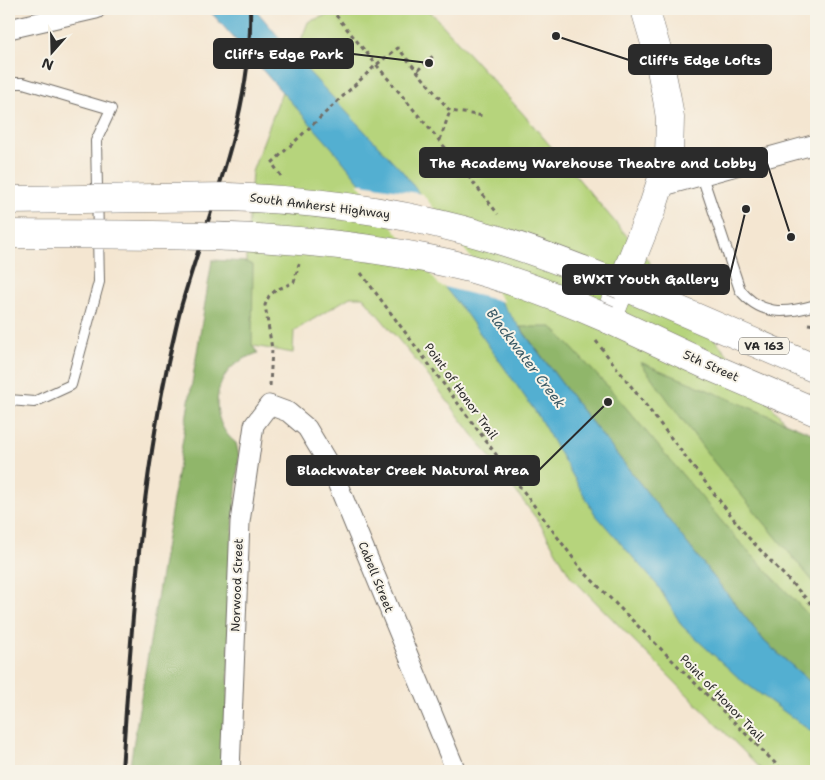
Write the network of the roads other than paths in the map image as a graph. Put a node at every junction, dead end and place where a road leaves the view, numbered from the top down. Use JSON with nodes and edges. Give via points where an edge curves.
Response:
{"nodes":[{"id":1,"x":96,"y":9,"type":"edge"},
{"id":2,"x":645,"y":9,"type":"edge"},
{"id":3,"x":9,"y":29,"type":"edge"},
{"id":4,"x":9,"y":83,"type":"edge"},
{"id":5,"x":816,"y":144,"type":"edge"},
{"id":6,"x":702,"y":176,"type":"junction"},
{"id":7,"x":660,"y":187,"type":"junction"},
{"id":8,"x":9,"y":200,"type":"edge"},
{"id":9,"x":9,"y":234,"type":"edge"},
{"id":10,"x":621,"y":285,"type":"junction"},
{"id":11,"x":812,"y":306,"type":"dead end"},
{"id":12,"x":608,"y":319,"type":"junction"},
{"id":13,"x":816,"y":369,"type":"edge"},
{"id":14,"x":9,"y":400,"type":"edge"},
{"id":15,"x":269,"y":405,"type":"joint"},
{"id":16,"x":816,"y":412,"type":"edge"},
{"id":17,"x":230,"y":771,"type":"edge"},
{"id":18,"x":456,"y":771,"type":"edge"}],
"edges":[{"from":1,"to":3,"type":"street"},
{"from":2,"to":7,"type":"main road","via":[[657,50],[670,118],[669,158]]},
{"from":4,"to":14,"type":"lane","via":[[23,83],[112,109],[96,141],[99,282],[70,385],[34,402]]},
{"from":5,"to":6,"type":"street"},
{"from":6,"to":7,"type":"street"},
{"from":6,"to":11,"type":"lane","via":[[740,290],[745,296],[762,308],[773,311]]},
{"from":7,"to":10,"type":"main road"},
{"from":8,"to":10,"type":"main road","name":"South Amherst Highway","bridge":true,"via":[[229,197],[348,208],[407,217],[493,238]]},
{"from":9,"to":12,"type":"main road","bridge":true,"via":[[286,239],[394,252],[477,271]]},
{"from":10,"to":12,"type":"main road"},
{"from":10,"to":13,"type":"main road","number":"VA 163"},
{"from":12,"to":16,"type":"main road","name":"5th Street"},
{"from":15,"to":17,"type":"street","name":"Norwood Street","via":[[254,425],[240,522]]},
{"from":15,"to":18,"type":"street","name":"Cabell Street","via":[[288,412],[307,428],[331,468]]}]}
